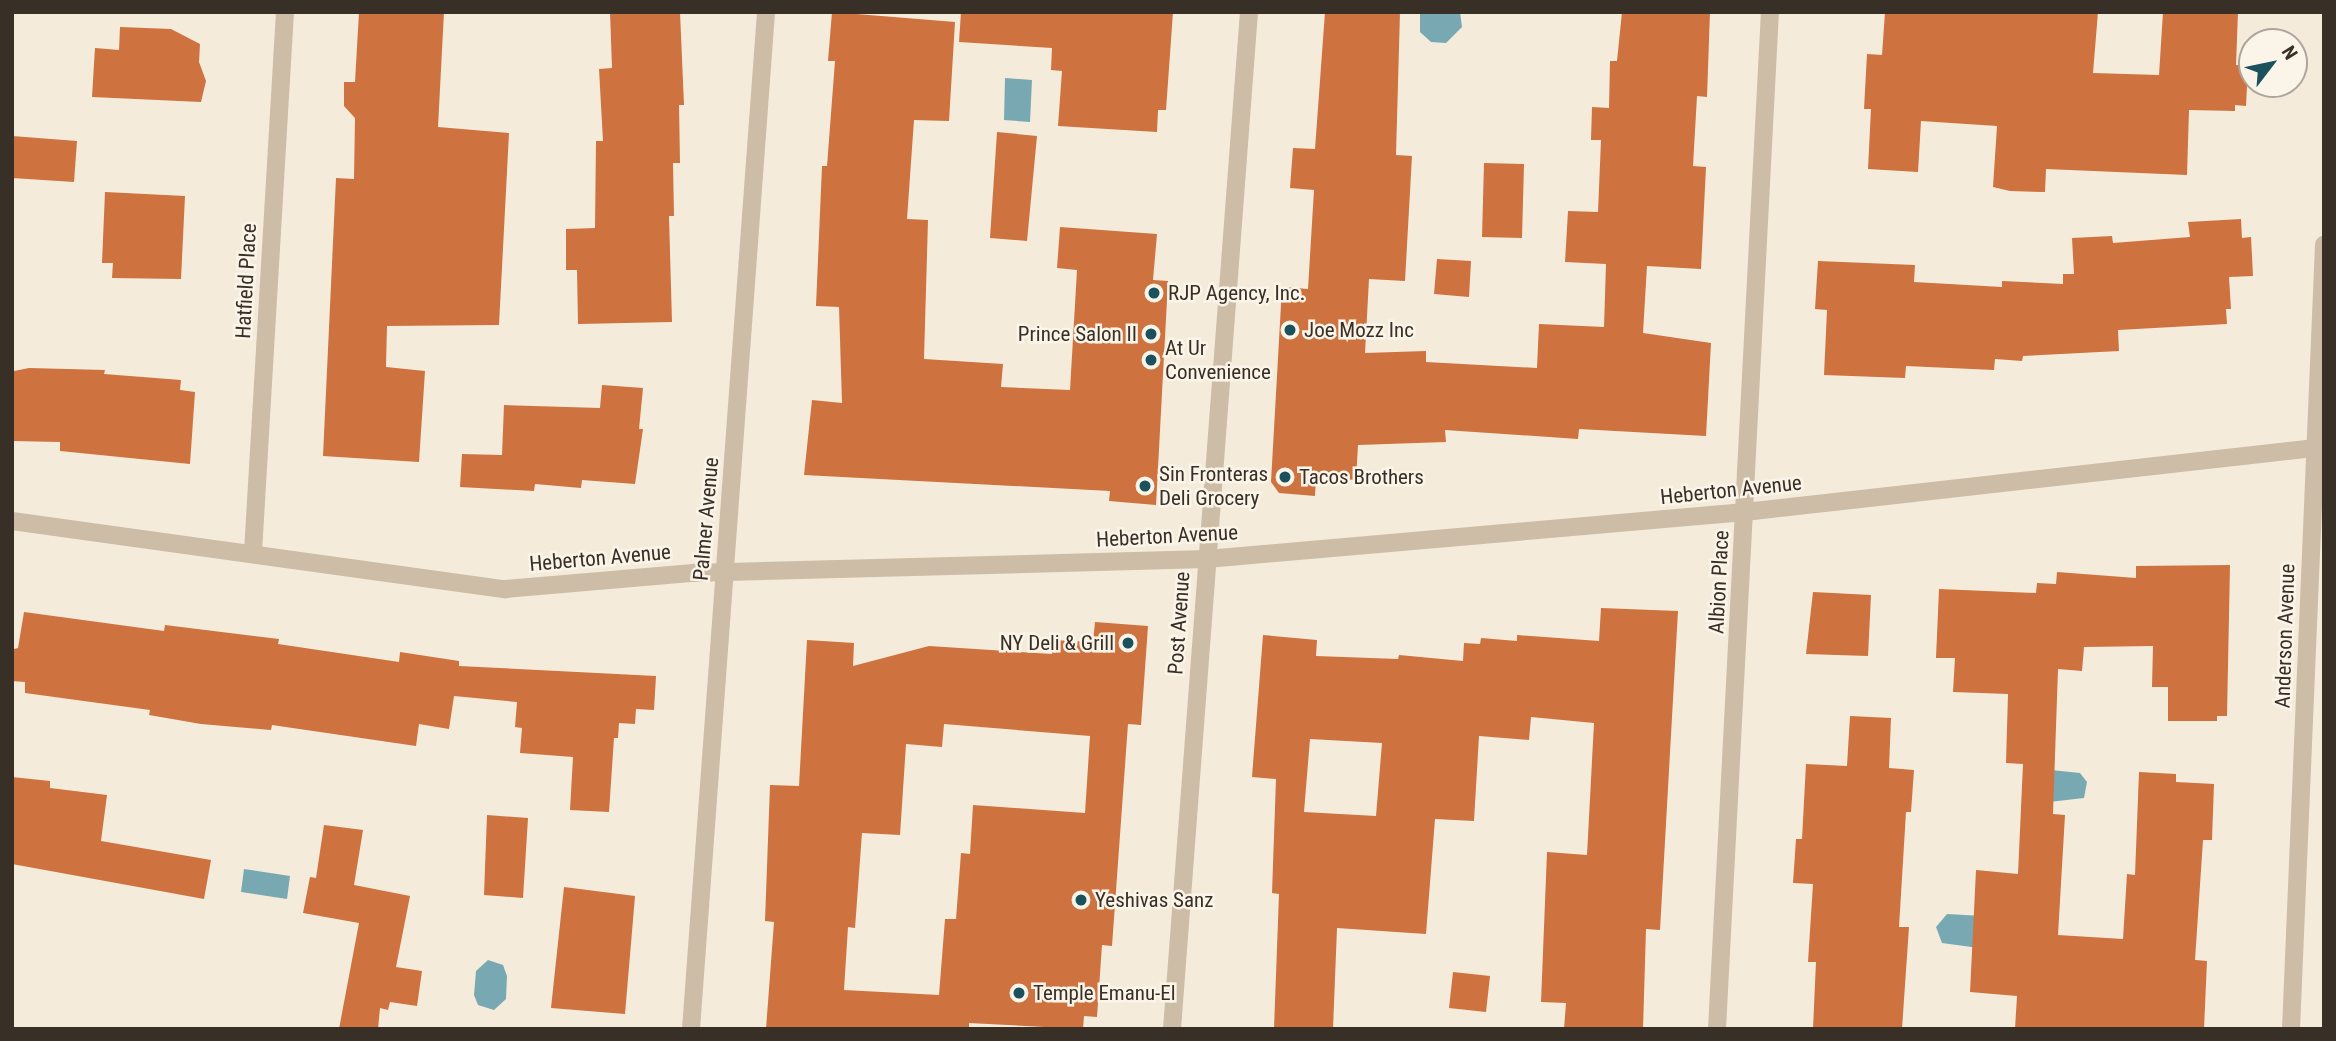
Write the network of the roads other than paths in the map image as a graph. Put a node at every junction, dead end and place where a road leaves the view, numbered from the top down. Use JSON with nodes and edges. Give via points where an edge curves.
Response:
{"nodes":[{"id":1,"x":285,"y":12,"type":"edge"},
{"id":2,"x":766,"y":12,"type":"edge"},
{"id":3,"x":1249,"y":12,"type":"edge"},
{"id":4,"x":1770,"y":12,"type":"edge"},
{"id":5,"x":2324,"y":245,"type":"edge"},
{"id":6,"x":2320,"y":447,"type":"edge"},
{"id":7,"x":1745,"y":512,"type":"junction"},
{"id":8,"x":12,"y":521,"type":"edge"},
{"id":9,"x":253,"y":552,"type":"junction"},
{"id":10,"x":1207,"y":559,"type":"junction"},
{"id":11,"x":724,"y":575,"type":"junction"},
{"id":12,"x":691,"y":1029,"type":"edge"},
{"id":13,"x":1172,"y":1029,"type":"edge"},
{"id":14,"x":1717,"y":1029,"type":"edge"},
{"id":15,"x":2291,"y":1029,"type":"edge"}],
"edges":[{"from":1,"to":9,"type":"street","name":"Hatfield Place"},
{"from":2,"to":11,"type":"street","name":"Palmer Avenue"},
{"from":3,"to":10,"type":"street","name":"Post Avenue"},
{"from":4,"to":7,"type":"street","name":"Albion Place"},
{"from":5,"to":6,"type":"street","name":"Anderson Avenue"},
{"from":6,"to":7,"type":"street","name":"Heberton Avenue"},
{"from":6,"to":15,"type":"street","name":"Anderson Avenue"},
{"from":7,"to":10,"type":"street","name":"Heberton Avenue"},
{"from":7,"to":14,"type":"street","name":"Albion Place"},
{"from":8,"to":9,"type":"street","name":"Heberton Avenue"},
{"from":9,"to":11,"type":"street","name":"Heberton Avenue","via":[[505,589]]},
{"from":10,"to":11,"type":"street","name":"Heberton Avenue"},
{"from":10,"to":13,"type":"street","name":"Post Avenue"},
{"from":11,"to":12,"type":"street","name":"Palmer Avenue"}]}
